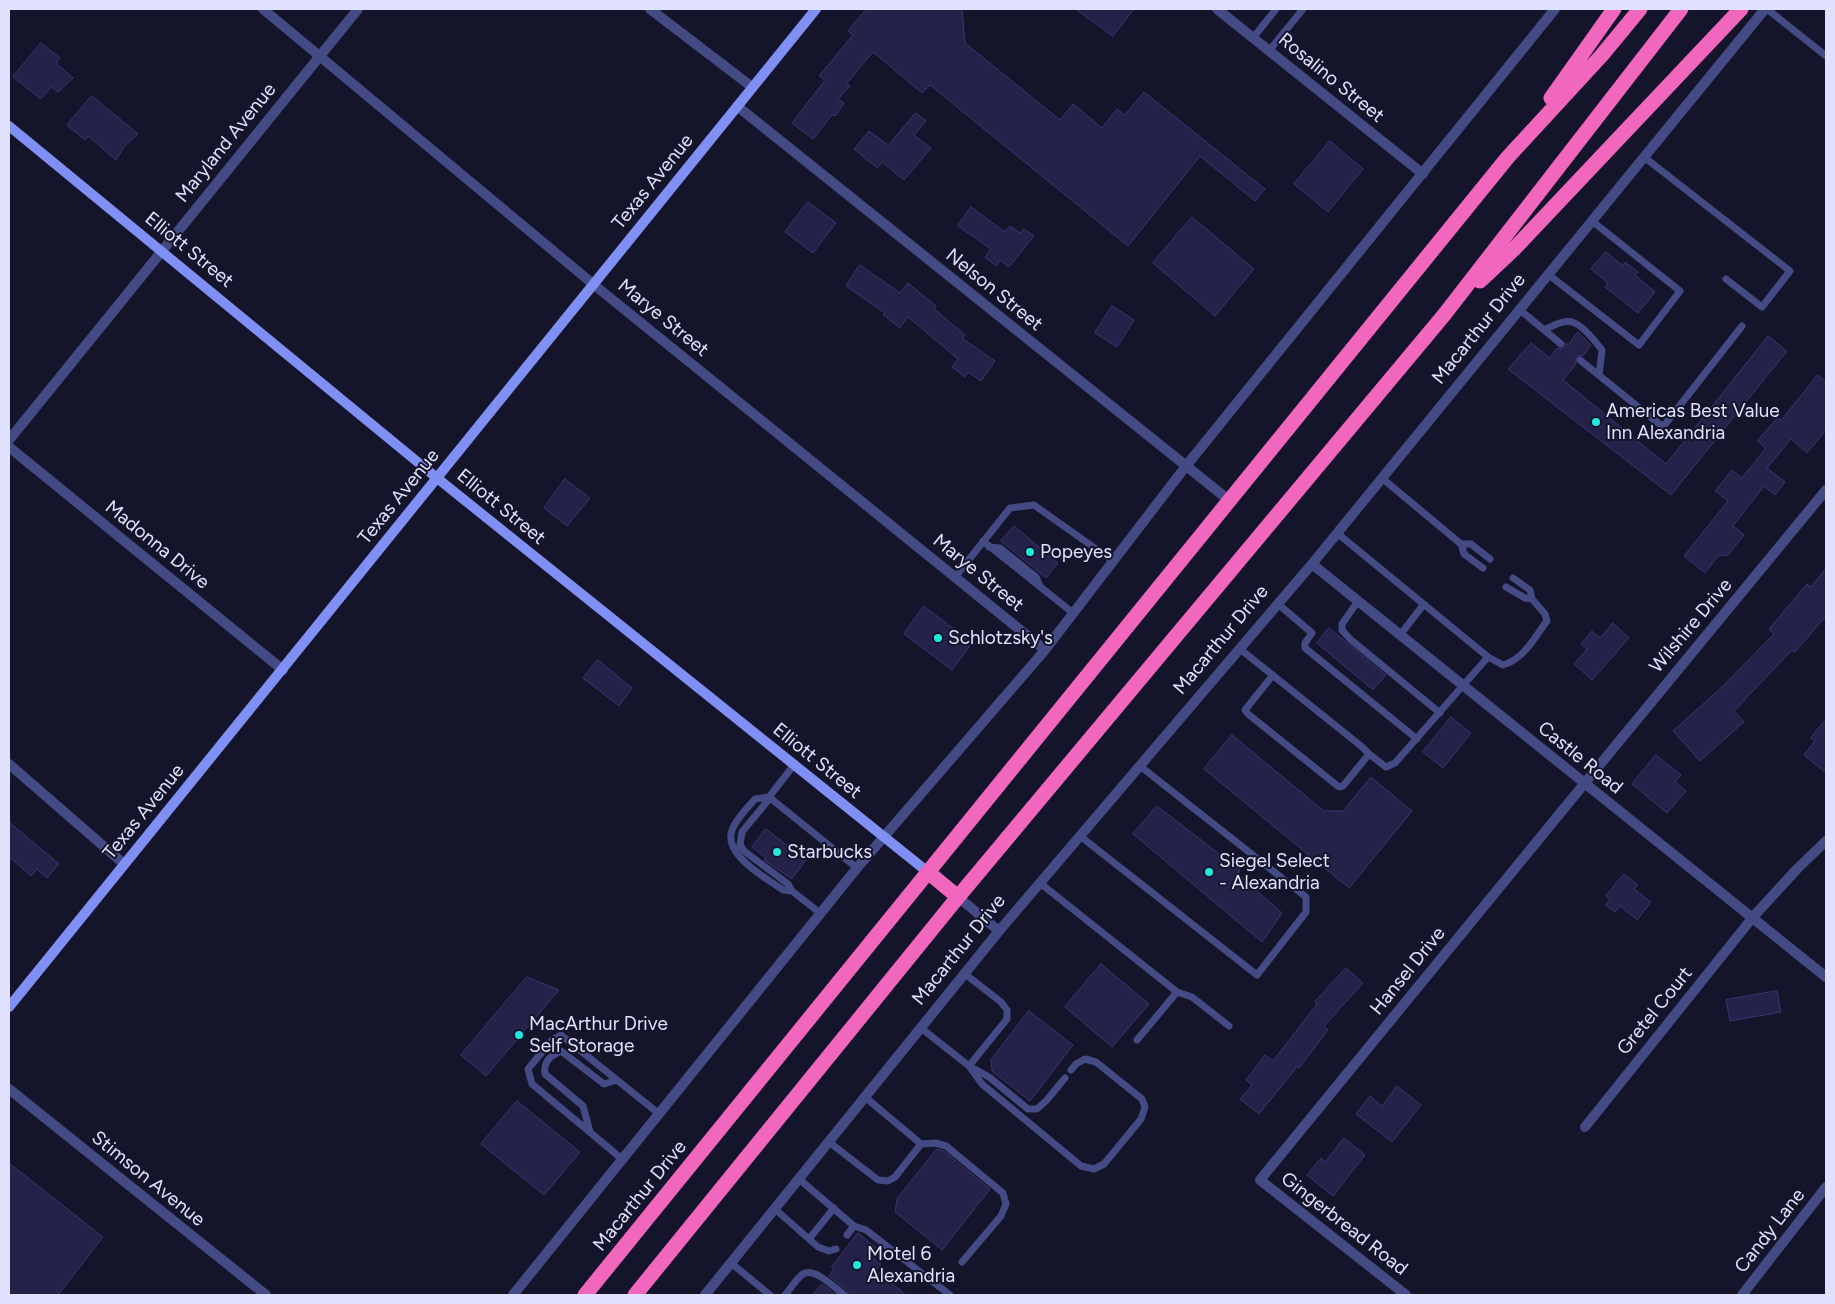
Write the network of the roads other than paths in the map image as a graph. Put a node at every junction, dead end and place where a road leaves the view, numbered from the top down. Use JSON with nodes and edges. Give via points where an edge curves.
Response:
{"nodes":[{"id":1,"x":263,"y":9,"type":"edge"},
{"id":2,"x":358,"y":9,"type":"edge"},
{"id":3,"x":650,"y":9,"type":"edge"},
{"id":4,"x":816,"y":9,"type":"edge"},
{"id":5,"x":1217,"y":9,"type":"edge"},
{"id":6,"x":1276,"y":9,"type":"edge"},
{"id":7,"x":1303,"y":9,"type":"edge"},
{"id":8,"x":1555,"y":9,"type":"edge"},
{"id":9,"x":1614,"y":9,"type":"edge"},
{"id":10,"x":1640,"y":9,"type":"edge"},
{"id":11,"x":1681,"y":9,"type":"edge"},
{"id":12,"x":1741,"y":9,"type":"edge"},
{"id":13,"x":1766,"y":9,"type":"edge"},
{"id":14,"x":1253,"y":38,"type":"junction"},
{"id":15,"x":1269,"y":51,"type":"junction"},
{"id":16,"x":320,"y":56,"type":"junction"},
{"id":17,"x":1826,"y":56,"type":"edge"},
{"id":18,"x":752,"y":87,"type":"junction"},
{"id":19,"x":737,"y":106,"type":"junction"},
{"id":20,"x":9,"y":126,"type":"edge"},
{"id":21,"x":1508,"y":157,"type":"junction"},
{"id":22,"x":1644,"y":157,"type":"junction"},
{"id":23,"x":1423,"y":174,"type":"junction"},
{"id":24,"x":1592,"y":221,"type":"junction"},
{"id":25,"x":162,"y":250,"type":"junction"},
{"id":26,"x":1549,"y":275,"type":"junction"},
{"id":27,"x":1726,"y":279,"type":"dead end"},
{"id":28,"x":593,"y":284,"type":"junction"},
{"id":29,"x":1520,"y":310,"type":"junction"},
{"id":30,"x":1444,"y":315,"type":"junction"},
{"id":31,"x":1742,"y":326,"type":"dead end"},
{"id":32,"x":1544,"y":330,"type":"junction"},
{"id":33,"x":1560,"y":344,"type":"dead end"},
{"id":34,"x":1580,"y":360,"type":"dead end"},
{"id":35,"x":1598,"y":375,"type":"junction"},
{"id":36,"x":9,"y":440,"type":"edge"},
{"id":37,"x":9,"y":447,"type":"edge"},
{"id":38,"x":1186,"y":466,"type":"junction"},
{"id":39,"x":437,"y":478,"type":"junction"},
{"id":40,"x":1383,"y":478,"type":"junction"},
{"id":41,"x":1826,"y":490,"type":"edge"},
{"id":42,"x":1230,"y":501,"type":"junction"},
{"id":43,"x":1338,"y":534,"type":"junction"},
{"id":44,"x":986,"y":544,"type":"junction"},
{"id":45,"x":1461,"y":544,"type":"junction"},
{"id":46,"x":1490,"y":560,"type":"dead end"},
{"id":47,"x":1113,"y":561,"type":"junction"},
{"id":48,"x":1312,"y":564,"type":"junction"},
{"id":49,"x":1483,"y":568,"type":"dead end"},
{"id":50,"x":955,"y":577,"type":"junction"},
{"id":51,"x":1513,"y":578,"type":"dead end"},
{"id":52,"x":1506,"y":587,"type":"dead end"},
{"id":53,"x":1532,"y":599,"type":"junction"},
{"id":54,"x":1358,"y":601,"type":"junction"},
{"id":55,"x":1278,"y":604,"type":"junction"},
{"id":56,"x":1424,"y":604,"type":"junction"},
{"id":57,"x":1073,"y":614,"type":"junction"},
{"id":58,"x":1400,"y":635,"type":"junction"},
{"id":59,"x":1240,"y":649,"type":"junction"},
{"id":60,"x":1045,"y":650,"type":"junction"},
{"id":61,"x":1488,"y":656,"type":"junction"},
{"id":62,"x":283,"y":670,"type":"junction"},
{"id":63,"x":1273,"y":675,"type":"junction"},
{"id":64,"x":1464,"y":686,"type":"junction"},
{"id":65,"x":1440,"y":713,"type":"junction"},
{"id":66,"x":1418,"y":739,"type":"junction"},
{"id":67,"x":1369,"y":754,"type":"junction"},
{"id":68,"x":9,"y":764,"type":"edge"},
{"id":69,"x":794,"y":765,"type":"junction"},
{"id":70,"x":1140,"y":766,"type":"junction"},
{"id":71,"x":1584,"y":784,"type":"junction"},
{"id":72,"x":769,"y":797,"type":"junction"},
{"id":73,"x":1080,"y":836,"type":"junction"},
{"id":74,"x":884,"y":837,"type":"junction"},
{"id":75,"x":1826,"y":841,"type":"edge"},
{"id":76,"x":124,"y":864,"type":"junction"},
{"id":77,"x":857,"y":868,"type":"junction"},
{"id":78,"x":929,"y":873,"type":"junction"},
{"id":79,"x":1040,"y":883,"type":"junction"},
{"id":80,"x":792,"y":891,"type":"junction"},
{"id":81,"x":958,"y":897,"type":"junction"},
{"id":82,"x":820,"y":914,"type":"junction"},
{"id":83,"x":1752,"y":917,"type":"junction"},
{"id":84,"x":999,"y":931,"type":"junction"},
{"id":85,"x":965,"y":974,"type":"junction"},
{"id":86,"x":1826,"y":977,"type":"edge"},
{"id":87,"x":1177,"y":992,"type":"junction"},
{"id":88,"x":9,"y":1007,"type":"edge"},
{"id":89,"x":1229,"y":1026,"type":"dead end"},
{"id":90,"x":921,"y":1028,"type":"junction"},
{"id":91,"x":1137,"y":1040,"type":"dead end"},
{"id":92,"x":969,"y":1066,"type":"junction"},
{"id":93,"x":1071,"y":1070,"type":"dead end"},
{"id":94,"x":1065,"y":1078,"type":"dead end"},
{"id":95,"x":617,"y":1080,"type":"junction"},
{"id":96,"x":9,"y":1090,"type":"edge"},
{"id":97,"x":865,"y":1097,"type":"junction"},
{"id":98,"x":658,"y":1113,"type":"junction"},
{"id":99,"x":1585,"y":1126,"type":"dead end"},
{"id":100,"x":590,"y":1132,"type":"junction"},
{"id":101,"x":829,"y":1142,"type":"junction"},
{"id":102,"x":921,"y":1144,"type":"junction"},
{"id":103,"x":622,"y":1159,"type":"junction"},
{"id":104,"x":799,"y":1179,"type":"junction"},
{"id":105,"x":1260,"y":1180,"type":"joint"},
{"id":106,"x":1826,"y":1187,"type":"edge"},
{"id":107,"x":834,"y":1208,"type":"junction"},
{"id":108,"x":775,"y":1209,"type":"junction"},
{"id":109,"x":854,"y":1226,"type":"junction"},
{"id":110,"x":847,"y":1235,"type":"dead end"},
{"id":111,"x":809,"y":1239,"type":"junction"},
{"id":112,"x":836,"y":1249,"type":"dead end"},
{"id":113,"x":962,"y":1262,"type":"dead end"},
{"id":114,"x":731,"y":1264,"type":"junction"},
{"id":115,"x":266,"y":1295,"type":"edge"},
{"id":116,"x":513,"y":1295,"type":"edge"},
{"id":117,"x":585,"y":1295,"type":"edge"},
{"id":118,"x":635,"y":1295,"type":"edge"},
{"id":119,"x":705,"y":1295,"type":"edge"},
{"id":120,"x":770,"y":1295,"type":"edge"},
{"id":121,"x":785,"y":1295,"type":"edge"},
{"id":122,"x":844,"y":1295,"type":"edge"},
{"id":123,"x":950,"y":1295,"type":"edge"},
{"id":124,"x":1406,"y":1295,"type":"edge"},
{"id":125,"x":1742,"y":1295,"type":"edge"}],
"edges":[{"from":1,"to":16,"type":"street","name":"Marye Street"},
{"from":2,"to":16,"type":"street","name":"Maryland Avenue"},
{"from":3,"to":18,"type":"street"},
{"from":4,"to":18,"type":"street","name":"Texas Avenue"},
{"from":5,"to":14,"type":"street","name":"Rosalino Street"},
{"from":6,"to":14,"type":"lane"},
{"from":7,"to":15,"type":"lane"},
{"from":8,"to":23,"type":"street","name":"Macarthur Drive"},
{"from":9,"to":21,"type":"highway"},
{"from":10,"to":21,"type":"highway","name":"Macarthur Drive"},
{"from":11,"to":30,"type":"highway","name":"Macarthur Drive"},
{"from":12,"to":30,"type":"highway","via":[[1514,249]]},
{"from":13,"to":17,"type":"lane"},
{"from":13,"to":22,"type":"street","name":"Macarthur Drive"},
{"from":14,"to":15,"type":"street","name":"Rosalino Street"},
{"from":15,"to":23,"type":"street","name":"Rosalino Street"},
{"from":16,"to":25,"type":"street","name":"Maryland Avenue"},
{"from":16,"to":28,"type":"street","name":"Marye Street"},
{"from":18,"to":19,"type":"street","name":"Texas Avenue"},
{"from":19,"to":28,"type":"street","name":"Texas Avenue"},
{"from":19,"to":38,"type":"street","name":"Nelson Street"},
{"from":20,"to":25,"type":"street","name":"Elliott Street"},
{"from":21,"to":42,"type":"highway","name":"Macarthur Drive"},
{"from":22,"to":24,"type":"street","name":"Macarthur Drive"},
{"from":22,"to":27,"type":"lane","via":[[1790,271],[1762,307]]},
{"from":23,"to":38,"type":"street","name":"Macarthur Drive"},
{"from":24,"to":26,"type":"street","name":"Macarthur Drive"},
{"from":24,"to":26,"type":"lane","via":[[1680,291],[1639,345]]},
{"from":25,"to":36,"type":"street","name":"Maryland Avenue"},
{"from":25,"to":39,"type":"street","name":"Elliott Street"},
{"from":26,"to":29,"type":"street","name":"Macarthur Drive"},
{"from":28,"to":39,"type":"street","name":"Texas Avenue"},
{"from":28,"to":50,"type":"street","name":"Marye Street"},
{"from":29,"to":32,"type":"lane"},
{"from":29,"to":40,"type":"street","name":"Macarthur Drive"},
{"from":30,"to":81,"type":"highway","name":"Macarthur Drive"},
{"from":31,"to":35,"type":"lane","via":[[1663,427]]},
{"from":32,"to":33,"type":"lane"},
{"from":32,"to":35,"type":"lane","via":[[1557,323],[1572,322],[1593,338],[1602,350]]},
{"from":34,"to":35,"type":"lane"},
{"from":37,"to":62,"type":"street","name":"Madonna Drive"},
{"from":38,"to":42,"type":"street","name":"Nelson Street"},
{"from":38,"to":47,"type":"street","name":"Macarthur Drive"},
{"from":39,"to":62,"type":"street","name":"Texas Avenue"},
{"from":39,"to":69,"type":"street","name":"Elliott Street"},
{"from":40,"to":43,"type":"street","name":"Macarthur Drive"},
{"from":40,"to":45,"type":"lane"},
{"from":41,"to":71,"type":"street","name":"Wilshire Drive"},
{"from":42,"to":78,"type":"highway","name":"Macarthur Drive"},
{"from":43,"to":48,"type":"street","name":"Macarthur Drive"},
{"from":43,"to":56,"type":"lane"},
{"from":44,"to":47,"type":"lane","via":[[1010,508],[1034,504]]},
{"from":44,"to":50,"type":"lane"},
{"from":44,"to":57,"type":"lane"},
{"from":45,"to":46,"type":"lane","via":[[1471,544]]},
{"from":45,"to":49,"type":"lane","via":[[1464,554]]},
{"from":47,"to":57,"type":"street","name":"Macarthur Drive"},
{"from":48,"to":54,"type":"street","name":"Castle Road"},
{"from":48,"to":55,"type":"street","name":"Macarthur Drive"},
{"from":50,"to":60,"type":"street","name":"Marye Street"},
{"from":51,"to":53,"type":"lane","via":[[1530,590]]},
{"from":52,"to":53,"type":"lane"},
{"from":53,"to":61,"type":"lane","via":[[1546,614],[1547,621],[1524,653],[1503,665]]},
{"from":54,"to":58,"type":"street","name":"Castle Road"},
{"from":54,"to":65,"type":"lane","via":[[1342,624],[1342,630]]},
{"from":55,"to":59,"type":"street","name":"Macarthur Drive"},
{"from":55,"to":66,"type":"lane","via":[[1312,633],[1305,648]]},
{"from":56,"to":58,"type":"lane"},
{"from":56,"to":61,"type":"lane"},
{"from":57,"to":60,"type":"street","name":"Macarthur Drive"},
{"from":58,"to":64,"type":"street","name":"Castle Road"},
{"from":59,"to":63,"type":"lane"},
{"from":59,"to":70,"type":"street","name":"Macarthur Drive"},
{"from":60,"to":74,"type":"street","name":"Macarthur Drive"},
{"from":61,"to":64,"type":"lane"},
{"from":62,"to":76,"type":"street","name":"Texas Avenue"},
{"from":63,"to":67,"type":"lane"},
{"from":63,"to":67,"type":"lane","via":[[1245,710],[1248,714],[1339,787]]},
{"from":64,"to":65,"type":"lane"},
{"from":64,"to":71,"type":"street","name":"Castle Road"},
{"from":65,"to":66,"type":"lane"},
{"from":66,"to":67,"type":"lane","via":[[1390,766],[1384,766]]},
{"from":68,"to":76,"type":"street"},
{"from":69,"to":72,"type":"lane"},
{"from":69,"to":74,"type":"street","name":"Elliott Street"},
{"from":70,"to":73,"type":"street","name":"Macarthur Drive"},
{"from":70,"to":73,"type":"lane","via":[[1306,897],[1306,912],[1257,974]]},
{"from":71,"to":83,"type":"street","name":"Castle Road"},
{"from":71,"to":105,"type":"street","name":"Hansel Drive"},
{"from":72,"to":77,"type":"lane"},
{"from":72,"to":80,"type":"lane","via":[[742,832],[740,845],[788,884]]},
{"from":72,"to":80,"type":"lane","via":[[755,799],[734,826],[730,841],[741,859],[784,890]]},
{"from":73,"to":79,"type":"street","name":"Macarthur Drive"},
{"from":74,"to":77,"type":"street","name":"Macarthur Drive"},
{"from":74,"to":78,"type":"street","name":"Elliott Street"},
{"from":75,"to":83,"type":"street","name":"Gretel Court"},
{"from":76,"to":88,"type":"street","name":"Texas Avenue"},
{"from":77,"to":82,"type":"street","name":"Macarthur Drive"},
{"from":78,"to":81,"type":"highway"},
{"from":78,"to":117,"type":"highway","name":"Macarthur Drive"},
{"from":79,"to":84,"type":"street","name":"Macarthur Drive"},
{"from":79,"to":87,"type":"lane"},
{"from":80,"to":82,"type":"lane"},
{"from":81,"to":84,"type":"street"},
{"from":81,"to":118,"type":"highway","name":"Macarthur Drive"},
{"from":82,"to":98,"type":"street","name":"Macarthur Drive"},
{"from":83,"to":86,"type":"street","name":"Castle Road"},
{"from":83,"to":99,"type":"street","name":"Gretel Court"},
{"from":84,"to":85,"type":"street","name":"Macarthur Drive"},
{"from":85,"to":90,"type":"street","name":"Macarthur Drive"},
{"from":85,"to":92,"type":"lane","via":[[1007,1010],[1007,1019]]},
{"from":87,"to":89,"type":"lane","via":[[1192,997]]},
{"from":87,"to":91,"type":"lane"},
{"from":90,"to":92,"type":"lane"},
{"from":90,"to":97,"type":"street","name":"Macarthur Drive"},
{"from":92,"to":93,"type":"lane","via":[[982,1084],[1081,1166],[1094,1169],[1104,1164],[1141,1119],[1145,1107],[1142,1100],[1096,1062],[1085,1058]]},
{"from":92,"to":94,"type":"lane","via":[[989,1077],[1028,1109],[1037,1109]]},
{"from":95,"to":98,"type":"lane"},
{"from":95,"to":100,"type":"lane","via":[[604,1084],[561,1051],[546,1062],[545,1074],[583,1106]]},
{"from":95,"to":100,"type":"lane","via":[[561,1035],[552,1040],[528,1069],[532,1084]]},
{"from":96,"to":115,"type":"street","name":"Stimson Avenue"},
{"from":97,"to":101,"type":"street","name":"Macarthur Drive"},
{"from":97,"to":102,"type":"lane"},
{"from":98,"to":103,"type":"street","name":"Macarthur Drive"},
{"from":100,"to":103,"type":"lane"},
{"from":101,"to":102,"type":"lane","via":[[878,1180],[888,1181],[895,1177]]},
{"from":101,"to":104,"type":"street","name":"Macarthur Drive"},
{"from":102,"to":113,"type":"lane","via":[[946,1146],[1003,1193],[1006,1204],[1001,1216]]},
{"from":103,"to":116,"type":"street","name":"Macarthur Drive"},
{"from":104,"to":107,"type":"lane"},
{"from":104,"to":108,"type":"street","name":"Macarthur Drive"},
{"from":105,"to":124,"type":"street","name":"Gingerbread Road"},
{"from":106,"to":125,"type":"street","name":"Candy Lane"},
{"from":107,"to":109,"type":"lane"},
{"from":107,"to":111,"type":"lane"},
{"from":108,"to":111,"type":"lane"},
{"from":108,"to":114,"type":"street","name":"Macarthur Drive"},
{"from":109,"to":110,"type":"lane"},
{"from":109,"to":123,"type":"lane","via":[[866,1230]]},
{"from":111,"to":112,"type":"lane","via":[[829,1251]]},
{"from":114,"to":119,"type":"street","name":"Macarthur Drive"},
{"from":114,"to":120,"type":"lane"},
{"from":121,"to":122,"type":"lane","via":[[803,1274],[811,1272]]}]}
